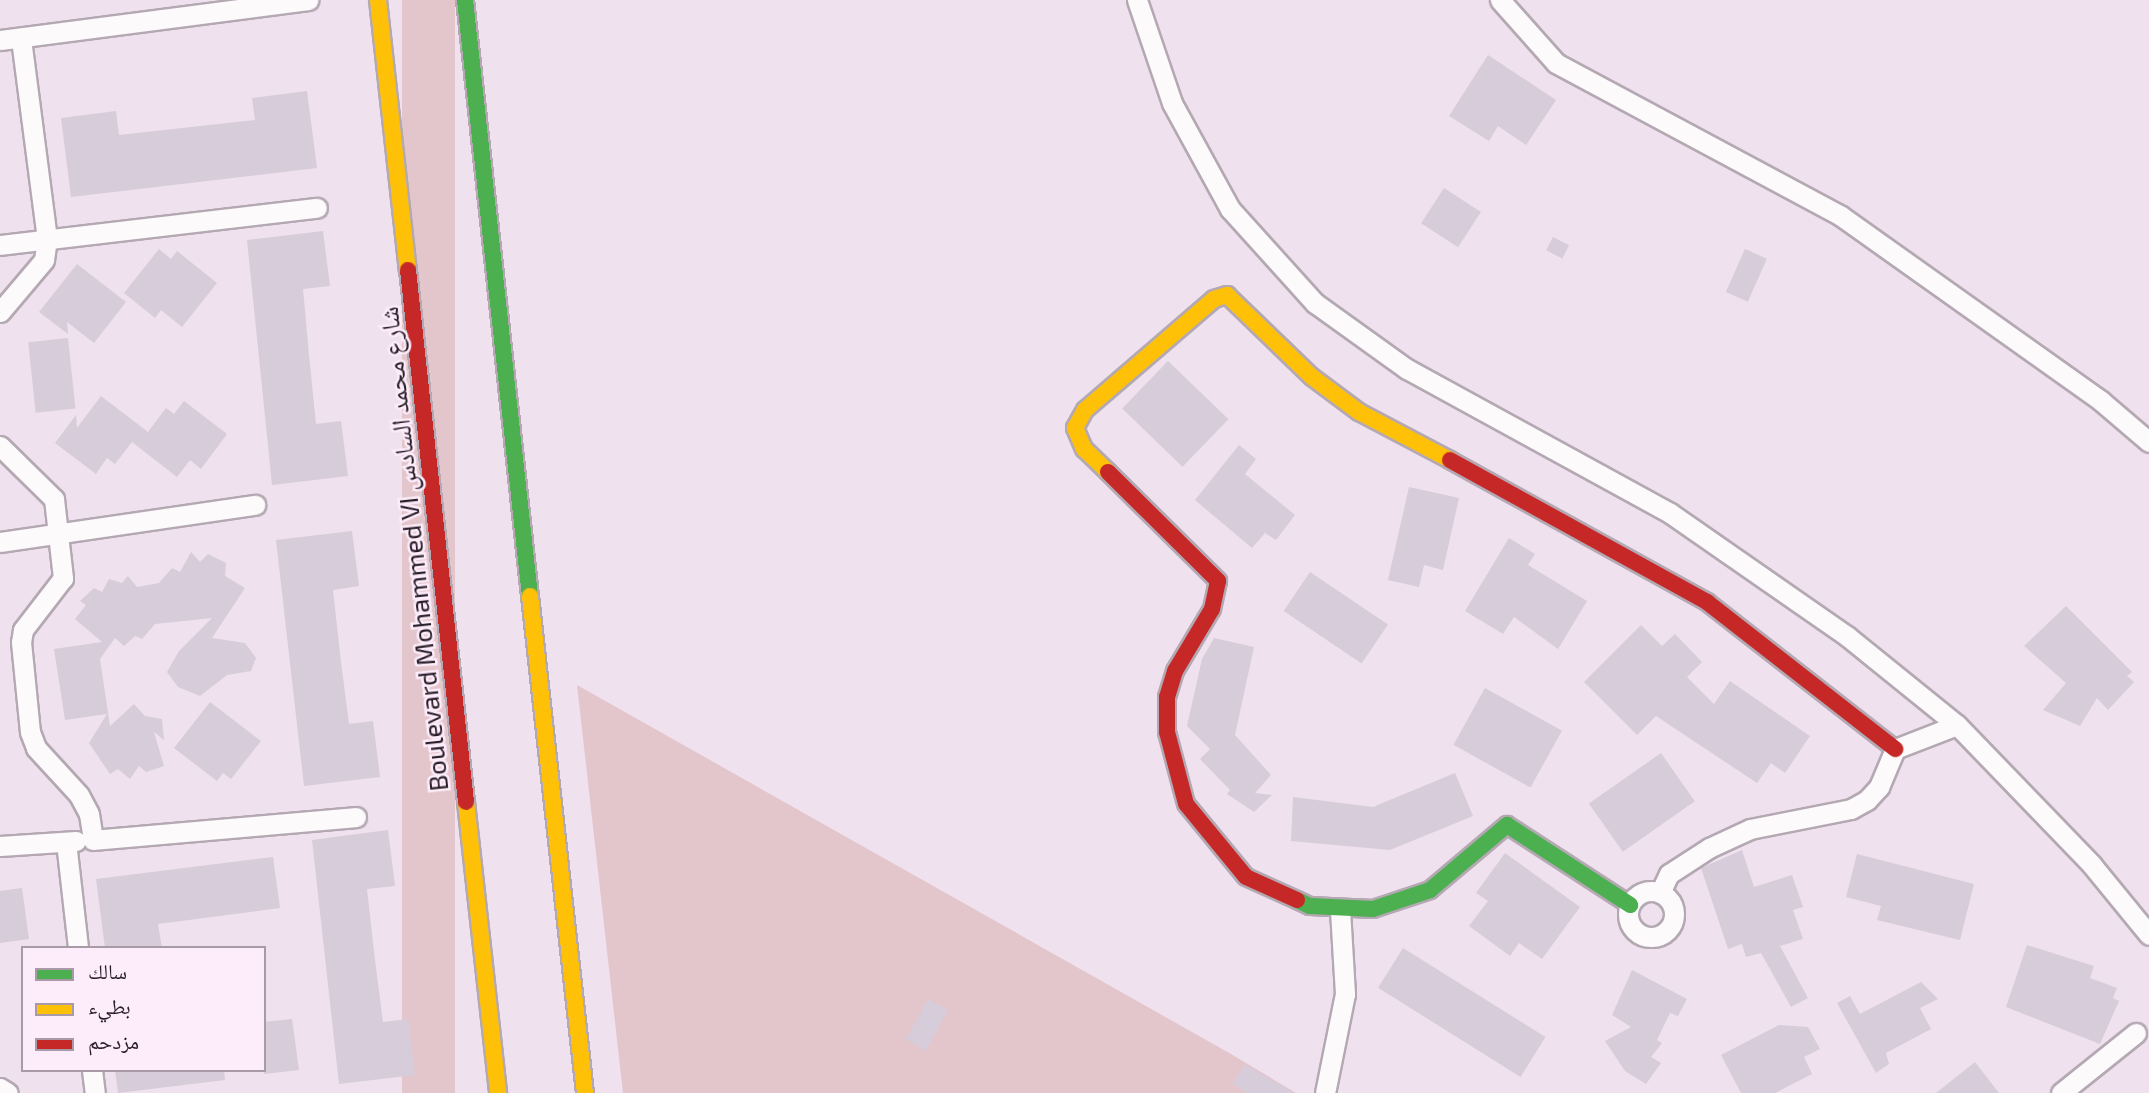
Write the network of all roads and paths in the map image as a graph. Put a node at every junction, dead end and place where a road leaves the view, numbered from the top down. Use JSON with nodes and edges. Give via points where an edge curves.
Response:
{"nodes":[{"id":1,"x":308,"y":0,"type":"edge"},
{"id":2,"x":378,"y":0,"type":"edge"},
{"id":3,"x":465,"y":0,"type":"edge"},
{"id":4,"x":1137,"y":0,"type":"edge"},
{"id":5,"x":1500,"y":0,"type":"edge"},
{"id":6,"x":22,"y":38,"type":"junction"},
{"id":7,"x":0,"y":40,"type":"edge"},
{"id":8,"x":317,"y":208,"type":"dead end"},
{"id":9,"x":47,"y":239,"type":"junction"},
{"id":10,"x":0,"y":245,"type":"edge"},
{"id":11,"x":0,"y":313,"type":"edge"},
{"id":12,"x":2149,"y":442,"type":"edge"},
{"id":13,"x":0,"y":446,"type":"edge"},
{"id":14,"x":255,"y":505,"type":"dead end"},
{"id":15,"x":61,"y":536,"type":"junction"},
{"id":16,"x":0,"y":542,"type":"edge"},
{"id":17,"x":1957,"y":725,"type":"junction"},
{"id":18,"x":1895,"y":749,"type":"junction"},
{"id":19,"x":356,"y":817,"type":"dead end"},
{"id":20,"x":93,"y":840,"type":"junction"},
{"id":21,"x":66,"y":842,"type":"junction"},
{"id":22,"x":0,"y":846,"type":"edge"},
{"id":23,"x":1660,"y":893,"type":"junction"},
{"id":24,"x":1630,"y":905,"type":"junction"},
{"id":25,"x":1340,"y":911,"type":"junction"},
{"id":26,"x":2149,"y":935,"type":"edge"},
{"id":27,"x":78,"y":946,"type":"edge"},
{"id":28,"x":2136,"y":1033,"type":"dead end"},
{"id":29,"x":92,"y":1072,"type":"edge"},
{"id":30,"x":0,"y":1088,"type":"edge"},
{"id":31,"x":8,"y":1093,"type":"edge"},
{"id":32,"x":95,"y":1093,"type":"edge"},
{"id":33,"x":498,"y":1093,"type":"edge"},
{"id":34,"x":585,"y":1093,"type":"edge"},
{"id":35,"x":1325,"y":1093,"type":"edge"},
{"id":36,"x":2062,"y":1093,"type":"edge"}],
"edges":[{"from":1,"to":6,"type":"street"},
{"from":2,"to":33,"type":"main road","name":"Boulevard Mohammed VI شارع محمد السادس"},
{"from":3,"to":34,"type":"main road"},
{"from":4,"to":17,"type":"street","via":[[1172,103],[1230,209],[1315,303],[1407,369],[1590,467],[1742,560]]},
{"from":5,"to":12,"type":"street","via":[[1556,63],[1841,216],[2080,386]]},
{"from":6,"to":7,"type":"street"},
{"from":6,"to":9,"type":"street"},
{"from":8,"to":9,"type":"street"},
{"from":9,"to":10,"type":"street"},
{"from":9,"to":11,"type":"street","via":[[44,260]]},
{"from":13,"to":15,"type":"street","via":[[50,491]]},
{"from":14,"to":15,"type":"street"},
{"from":15,"to":16,"type":"street"},
{"from":15,"to":20,"type":"street","via":[[63,578],[23,630],[30,732],[36,748],[84,804]]},
{"from":17,"to":18,"type":"street"},
{"from":17,"to":26,"type":"street","via":[[2092,865]]},
{"from":18,"to":23,"type":"street","via":[[1879,787],[1867,800],[1851,809],[1750,830],[1709,848],[1669,874]]},
{"from":18,"to":25,"type":"main road","via":[[1707,602],[1600,538],[1359,412],[1312,377],[1227,295],[1214,299],[1086,411],[1075,428],[1084,449],[1218,581],[1212,609],[1192,638],[1167,697],[1170,759],[1186,804],[1246,877],[1310,906]]},
{"from":19,"to":20,"type":"street"},
{"from":20,"to":21,"type":"street"},
{"from":21,"to":22,"type":"street"},
{"from":21,"to":27,"type":"street"},
{"from":23,"to":24,"type":"street","via":[[1648,891]]},
{"from":23,"to":24,"type":"street","via":[[1670,900],[1673,924],[1654,938],[1632,928]]},
{"from":24,"to":25,"type":"main road","via":[[1507,825],[1430,890],[1373,909]]},
{"from":25,"to":35,"type":"street","via":[[1345,994]]},
{"from":28,"to":36,"type":"street"},
{"from":29,"to":32,"type":"street"},
{"from":30,"to":31,"type":"street"}]}
